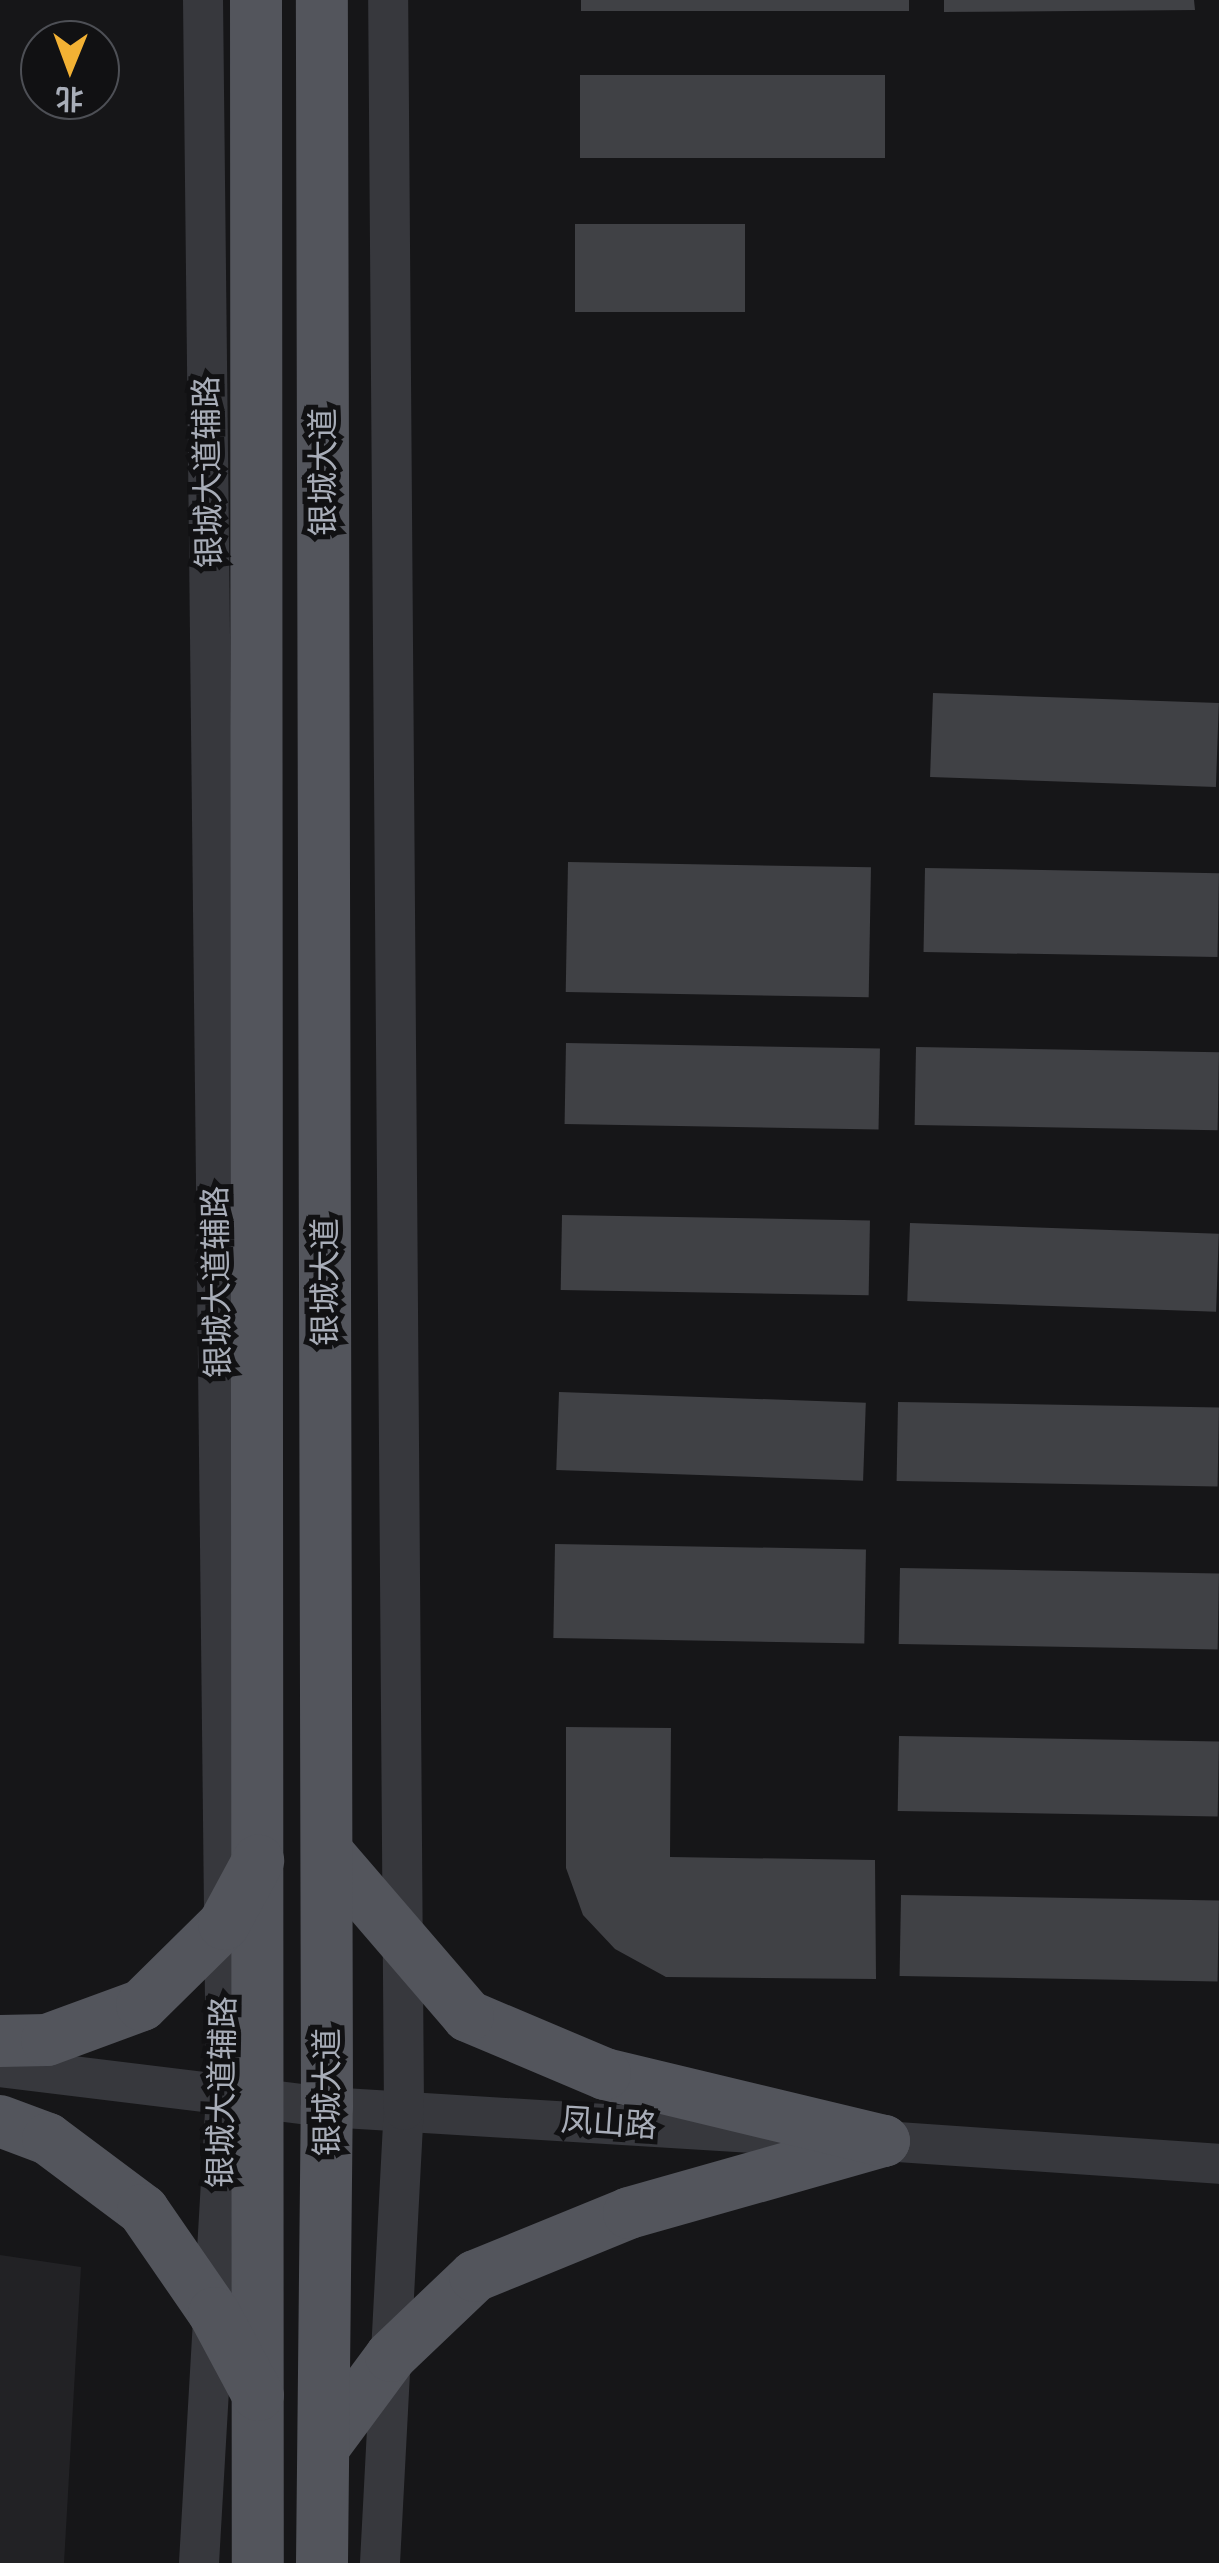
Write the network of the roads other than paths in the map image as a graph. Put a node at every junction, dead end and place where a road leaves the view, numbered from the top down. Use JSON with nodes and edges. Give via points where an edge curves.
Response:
{"nodes":[{"id":1,"x":203,"y":0,"type":"edge"},
{"id":2,"x":256,"y":0,"type":"edge"},
{"id":3,"x":322,"y":0,"type":"edge"},
{"id":4,"x":388,"y":0,"type":"edge"},
{"id":5,"x":327,"y":1852,"type":"junction"},
{"id":6,"x":261,"y":1856,"type":"junction"},
{"id":7,"x":224,"y":1924,"type":"junction"},
{"id":8,"x":403,"y":1934,"type":"junction"},
{"id":9,"x":0,"y":2041,"type":"edge"},
{"id":10,"x":0,"y":2067,"type":"edge"},
{"id":11,"x":244,"y":2094,"type":"junction"},
{"id":12,"x":327,"y":2106,"type":"junction"},
{"id":13,"x":404,"y":2110,"type":"junction"},
{"id":14,"x":0,"y":2121,"type":"edge"},
{"id":15,"x":884,"y":2142,"type":"junction"},
{"id":16,"x":1219,"y":2164,"type":"edge"},
{"id":17,"x":214,"y":2313,"type":"junction"},
{"id":18,"x":392,"y":2356,"type":"junction"},
{"id":19,"x":261,"y":2400,"type":"junction"},
{"id":20,"x":326,"y":2444,"type":"junction"},
{"id":21,"x":199,"y":2563,"type":"edge"},
{"id":22,"x":258,"y":2563,"type":"edge"},
{"id":23,"x":322,"y":2563,"type":"edge"},
{"id":24,"x":380,"y":2563,"type":"edge"}],
"edges":[{"from":1,"to":7,"type":"street","name":"银城大道辅路"},
{"from":2,"to":6,"type":"main road","name":"银城大道"},
{"from":3,"to":5,"type":"main road","name":"银城大道"},
{"from":4,"to":8,"type":"street"},
{"from":5,"to":8,"type":"main road"},
{"from":5,"to":12,"type":"main road","name":"银城大道"},
{"from":6,"to":7,"type":"main road"},
{"from":6,"to":11,"type":"main road","name":"银城大道"},
{"from":7,"to":9,"type":"main road","via":[[142,2005],[46,2040]]},
{"from":7,"to":11,"type":"street","name":"银城大道辅路"},
{"from":8,"to":13,"type":"street"},
{"from":8,"to":15,"type":"main road","via":[[468,2016],[605,2074]]},
{"from":10,"to":11,"type":"street","name":"凤山路"},
{"from":11,"to":12,"type":"street","name":"凤山路"},
{"from":11,"to":17,"type":"street","name":"银城大道辅路"},
{"from":11,"to":19,"type":"main road","name":"银城大道"},
{"from":12,"to":13,"type":"street","name":"凤山路"},
{"from":12,"to":20,"type":"main road","name":"银城大道"},
{"from":13,"to":15,"type":"street","name":"凤山路"},
{"from":13,"to":18,"type":"street"},
{"from":14,"to":17,"type":"main road","via":[[48,2139],[143,2210]]},
{"from":15,"to":16,"type":"street","name":"凤山路"},
{"from":15,"to":18,"type":"main road","via":[[629,2213],[475,2276]]},
{"from":17,"to":19,"type":"main road"},
{"from":17,"to":21,"type":"street","name":"银城大道辅路"},
{"from":18,"to":20,"type":"main road"},
{"from":18,"to":24,"type":"street"},
{"from":19,"to":22,"type":"main road","name":"银城大道"},
{"from":20,"to":23,"type":"main road","name":"银城大道"}]}
